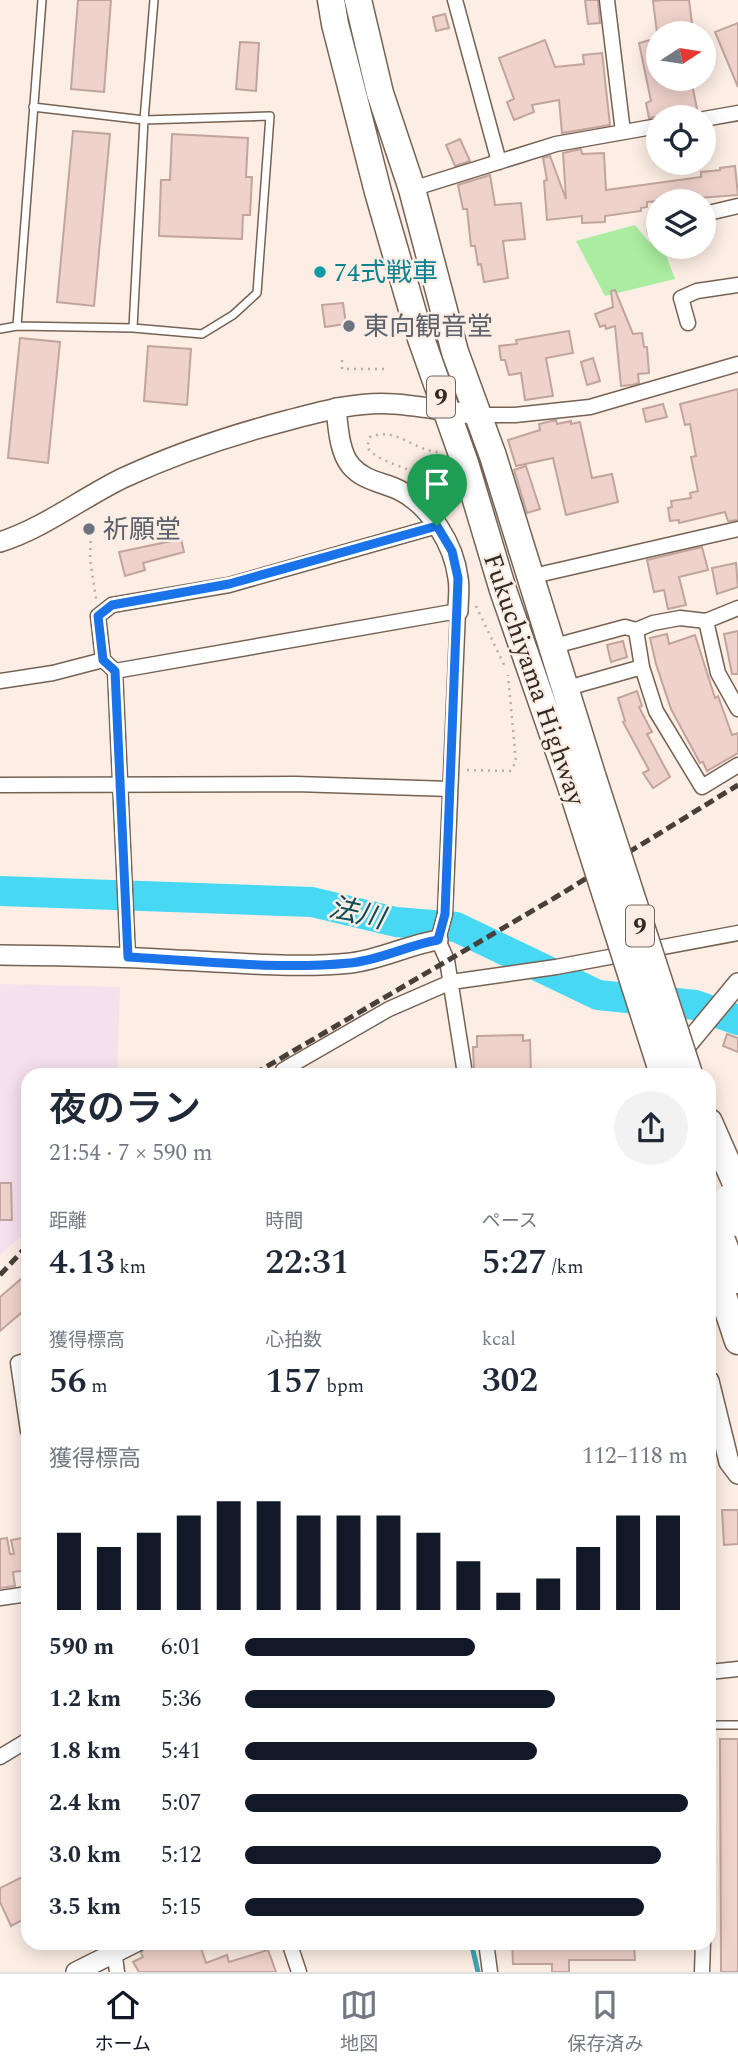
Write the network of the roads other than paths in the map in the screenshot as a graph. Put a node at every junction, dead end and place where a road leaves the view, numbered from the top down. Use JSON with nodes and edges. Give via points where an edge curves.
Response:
{"nodes":[{"id":1,"x":42,"y":0,"type":"edge"},
{"id":2,"x":155,"y":0,"type":"edge"},
{"id":3,"x":331,"y":0,"type":"edge"},
{"id":4,"x":358,"y":0,"type":"edge"},
{"id":5,"x":455,"y":0,"type":"edge"},
{"id":6,"x":607,"y":0,"type":"edge"},
{"id":7,"x":33,"y":107,"type":"junction"},
{"id":8,"x":738,"y":113,"type":"edge"},
{"id":9,"x":716,"y":117,"type":"edge"},
{"id":10,"x":144,"y":120,"type":"junction"},
{"id":11,"x":646,"y":128,"type":"edge"},
{"id":12,"x":623,"y":132,"type":"junction"},
{"id":13,"x":499,"y":162,"type":"junction"},
{"id":14,"x":412,"y":189,"type":"junction"},
{"id":15,"x":738,"y":206,"type":"edge"},
{"id":16,"x":716,"y":211,"type":"edge"},
{"id":17,"x":738,"y":285,"type":"edge"},
{"id":18,"x":688,"y":323,"type":"dead end"},
{"id":19,"x":17,"y":326,"type":"junction"},
{"id":20,"x":0,"y":328,"type":"edge"},
{"id":21,"x":133,"y":328,"type":"junction"},
{"id":22,"x":738,"y":365,"type":"edge"},
{"id":23,"x":336,"y":408,"type":"junction"},
{"id":24,"x":446,"y":412,"type":"junction"},
{"id":25,"x":479,"y":415,"type":"junction"},
{"id":26,"x":437,"y":526,"type":"junction"},
{"id":27,"x":738,"y":529,"type":"edge"},
{"id":28,"x":0,"y":542,"type":"edge"},
{"id":29,"x":529,"y":577,"type":"junction"},
{"id":30,"x":465,"y":603,"type":"junction"},
{"id":31,"x":738,"y":608,"type":"edge"},
{"id":32,"x":706,"y":621,"type":"junction"},
{"id":33,"x":636,"y":630,"type":"junction"},
{"id":34,"x":551,"y":647,"type":"junction"},
{"id":35,"x":103,"y":660,"type":"junction"},
{"id":36,"x":642,"y":667,"type":"junction"},
{"id":37,"x":115,"y":671,"type":"junction"},
{"id":38,"x":0,"y":681,"type":"edge"},
{"id":39,"x":564,"y":689,"type":"junction"},
{"id":40,"x":738,"y":709,"type":"edge"},
{"id":41,"x":738,"y":765,"type":"edge"},
{"id":42,"x":582,"y":783,"type":"junction"},
{"id":43,"x":0,"y":785,"type":"edge"},
{"id":44,"x":121,"y":785,"type":"junction"},
{"id":45,"x":450,"y":789,"type":"junction"},
{"id":46,"x":738,"y":933,"type":"edge"},
{"id":47,"x":439,"y":937,"type":"junction"},
{"id":48,"x":0,"y":956,"type":"edge"},
{"id":49,"x":128,"y":957,"type":"junction"},
{"id":50,"x":451,"y":982,"type":"junction"},
{"id":51,"x":738,"y":983,"type":"edge"},
{"id":52,"x":286,"y":1068,"type":"edge"},
{"id":53,"x":465,"y":1068,"type":"edge"},
{"id":54,"x":661,"y":1068,"type":"edge"},
{"id":55,"x":668,"y":1068,"type":"edge"},
{"id":56,"x":687,"y":1068,"type":"edge"},
{"id":57,"x":716,"y":1150,"type":"edge"},
{"id":58,"x":716,"y":1159,"type":"edge"},
{"id":59,"x":730,"y":1207,"type":"edge"},
{"id":60,"x":716,"y":1218,"type":"edge"},
{"id":61,"x":716,"y":1250,"type":"edge"},
{"id":62,"x":716,"y":1254,"type":"edge"},
{"id":63,"x":716,"y":1257,"type":"edge"},
{"id":64,"x":738,"y":1280,"type":"edge"},
{"id":65,"x":738,"y":1341,"type":"edge"},
{"id":66,"x":21,"y":1362,"type":"edge"},
{"id":67,"x":21,"y":1383,"type":"edge"},
{"id":68,"x":716,"y":1427,"type":"edge"},
{"id":69,"x":738,"y":1474,"type":"edge"},
{"id":70,"x":21,"y":1595,"type":"edge"},
{"id":71,"x":0,"y":1598,"type":"edge"},
{"id":72,"x":738,"y":1669,"type":"edge"},
{"id":73,"x":716,"y":1671,"type":"edge"},
{"id":74,"x":716,"y":1725,"type":"edge"},
{"id":75,"x":738,"y":1725,"type":"edge"},
{"id":76,"x":21,"y":1744,"type":"edge"},
{"id":77,"x":0,"y":1757,"type":"edge"},
{"id":78,"x":292,"y":1950,"type":"edge"},
{"id":79,"x":487,"y":1950,"type":"edge"},
{"id":80,"x":703,"y":1950,"type":"edge"},
{"id":81,"x":115,"y":1956,"type":"edge"},
{"id":82,"x":76,"y":1972,"type":"edge"},
{"id":83,"x":299,"y":1972,"type":"edge"},
{"id":84,"x":490,"y":1972,"type":"edge"},
{"id":85,"x":702,"y":1972,"type":"edge"}],
"edges":[{"from":1,"to":7,"type":"lane"},
{"from":2,"to":10,"type":"lane"},
{"from":3,"to":24,"type":"highway","name":"Fukuchiyama Highway","number":"9","via":[[378,192]]},
{"from":4,"to":14,"type":"highway","name":"Fukuchiyama Highway","number":"9","via":[[380,93]]},
{"from":5,"to":13,"type":"street"},
{"from":6,"to":12,"type":"street"},
{"from":7,"to":10,"type":"lane"},
{"from":7,"to":19,"type":"lane"},
{"from":8,"to":9,"type":"street"},
{"from":10,"to":21,"type":"lane"},
{"from":10,"to":21,"type":"lane","via":[[271,116],[257,293],[202,334]]},
{"from":11,"to":12,"type":"street"},
{"from":12,"to":13,"type":"street","via":[[556,144]]},
{"from":13,"to":14,"type":"street"},
{"from":14,"to":25,"type":"highway","name":"Fukuchiyama Highway","number":"9","via":[[455,352]]},
{"from":15,"to":16,"type":"street"},
{"from":17,"to":18,"type":"street","via":[[681,298]]},
{"from":19,"to":20,"type":"lane"},
{"from":19,"to":21,"type":"lane"},
{"from":22,"to":25,"type":"street","via":[[590,407]]},
{"from":23,"to":24,"type":"street","via":[[394,404]]},
{"from":23,"to":26,"type":"street","via":[[349,463],[362,475],[422,506]]},
{"from":23,"to":28,"type":"street","via":[[191,448]]},
{"from":24,"to":25,"type":"street"},
{"from":24,"to":42,"type":"highway","name":"Fukuchiyama Highway","number":"9","via":[[503,590]]},
{"from":25,"to":29,"type":"highway","name":"Fukuchiyama Highway","number":"9"},
{"from":26,"to":30,"type":"street","via":[[452,551]]},
{"from":26,"to":35,"type":"street","via":[[229,584],[112,605],[98,616]]},
{"from":27,"to":29,"type":"street"},
{"from":29,"to":34,"type":"highway","name":"Fukuchiyama Highway","number":"9"},
{"from":30,"to":37,"type":"street"},
{"from":30,"to":45,"type":"street"},
{"from":31,"to":32,"type":"street"},
{"from":32,"to":33,"type":"street","via":[[681,618]]},
{"from":32,"to":40,"type":"street","via":[[718,673]]},
{"from":33,"to":34,"type":"street","via":[[625,627]]},
{"from":33,"to":36,"type":"street"},
{"from":34,"to":39,"type":"highway","name":"Fukuchiyama Highway","number":"9"},
{"from":35,"to":37,"type":"street"},
{"from":35,"to":38,"type":"street"},
{"from":36,"to":39,"type":"street"},
{"from":36,"to":41,"type":"street","via":[[656,712],[702,787]]},
{"from":37,"to":44,"type":"street"},
{"from":39,"to":42,"type":"highway","name":"Fukuchiyama Highway","number":"9"},
{"from":42,"to":54,"type":"highway","name":"Fukuchiyama Highway","number":"9","bridge":true},
{"from":42,"to":56,"type":"highway","name":"Fukuchiyama Highway","number":"9","bridge":true},
{"from":43,"to":44,"type":"street"},
{"from":44,"to":45,"type":"street"},
{"from":44,"to":49,"type":"street"},
{"from":45,"to":47,"type":"street","via":[[445,914]]},
{"from":46,"to":50,"type":"street"},
{"from":47,"to":49,"type":"street","via":[[384,957],[349,963]]},
{"from":47,"to":50,"type":"street"},
{"from":48,"to":49,"type":"street"},
{"from":50,"to":52,"type":"street","via":[[389,1009]]},
{"from":50,"to":53,"type":"street"},
{"from":51,"to":55,"type":"street"},
{"from":57,"to":59,"type":"highway"},
{"from":58,"to":59,"type":"highway"},
{"from":59,"to":60,"type":"street"},
{"from":59,"to":61,"type":"highway","bridge":true},
{"from":62,"to":64,"type":"highway"},
{"from":63,"to":65,"type":"highway"},
{"from":66,"to":67,"type":"street"},
{"from":68,"to":69,"type":"street"},
{"from":70,"to":71,"type":"street"},
{"from":72,"to":73,"type":"street"},
{"from":74,"to":75,"type":"lane"},
{"from":76,"to":77,"type":"street"},
{"from":78,"to":83,"type":"street"},
{"from":79,"to":84,"type":"street"},
{"from":80,"to":85,"type":"street"},
{"from":81,"to":82,"type":"street"}]}
